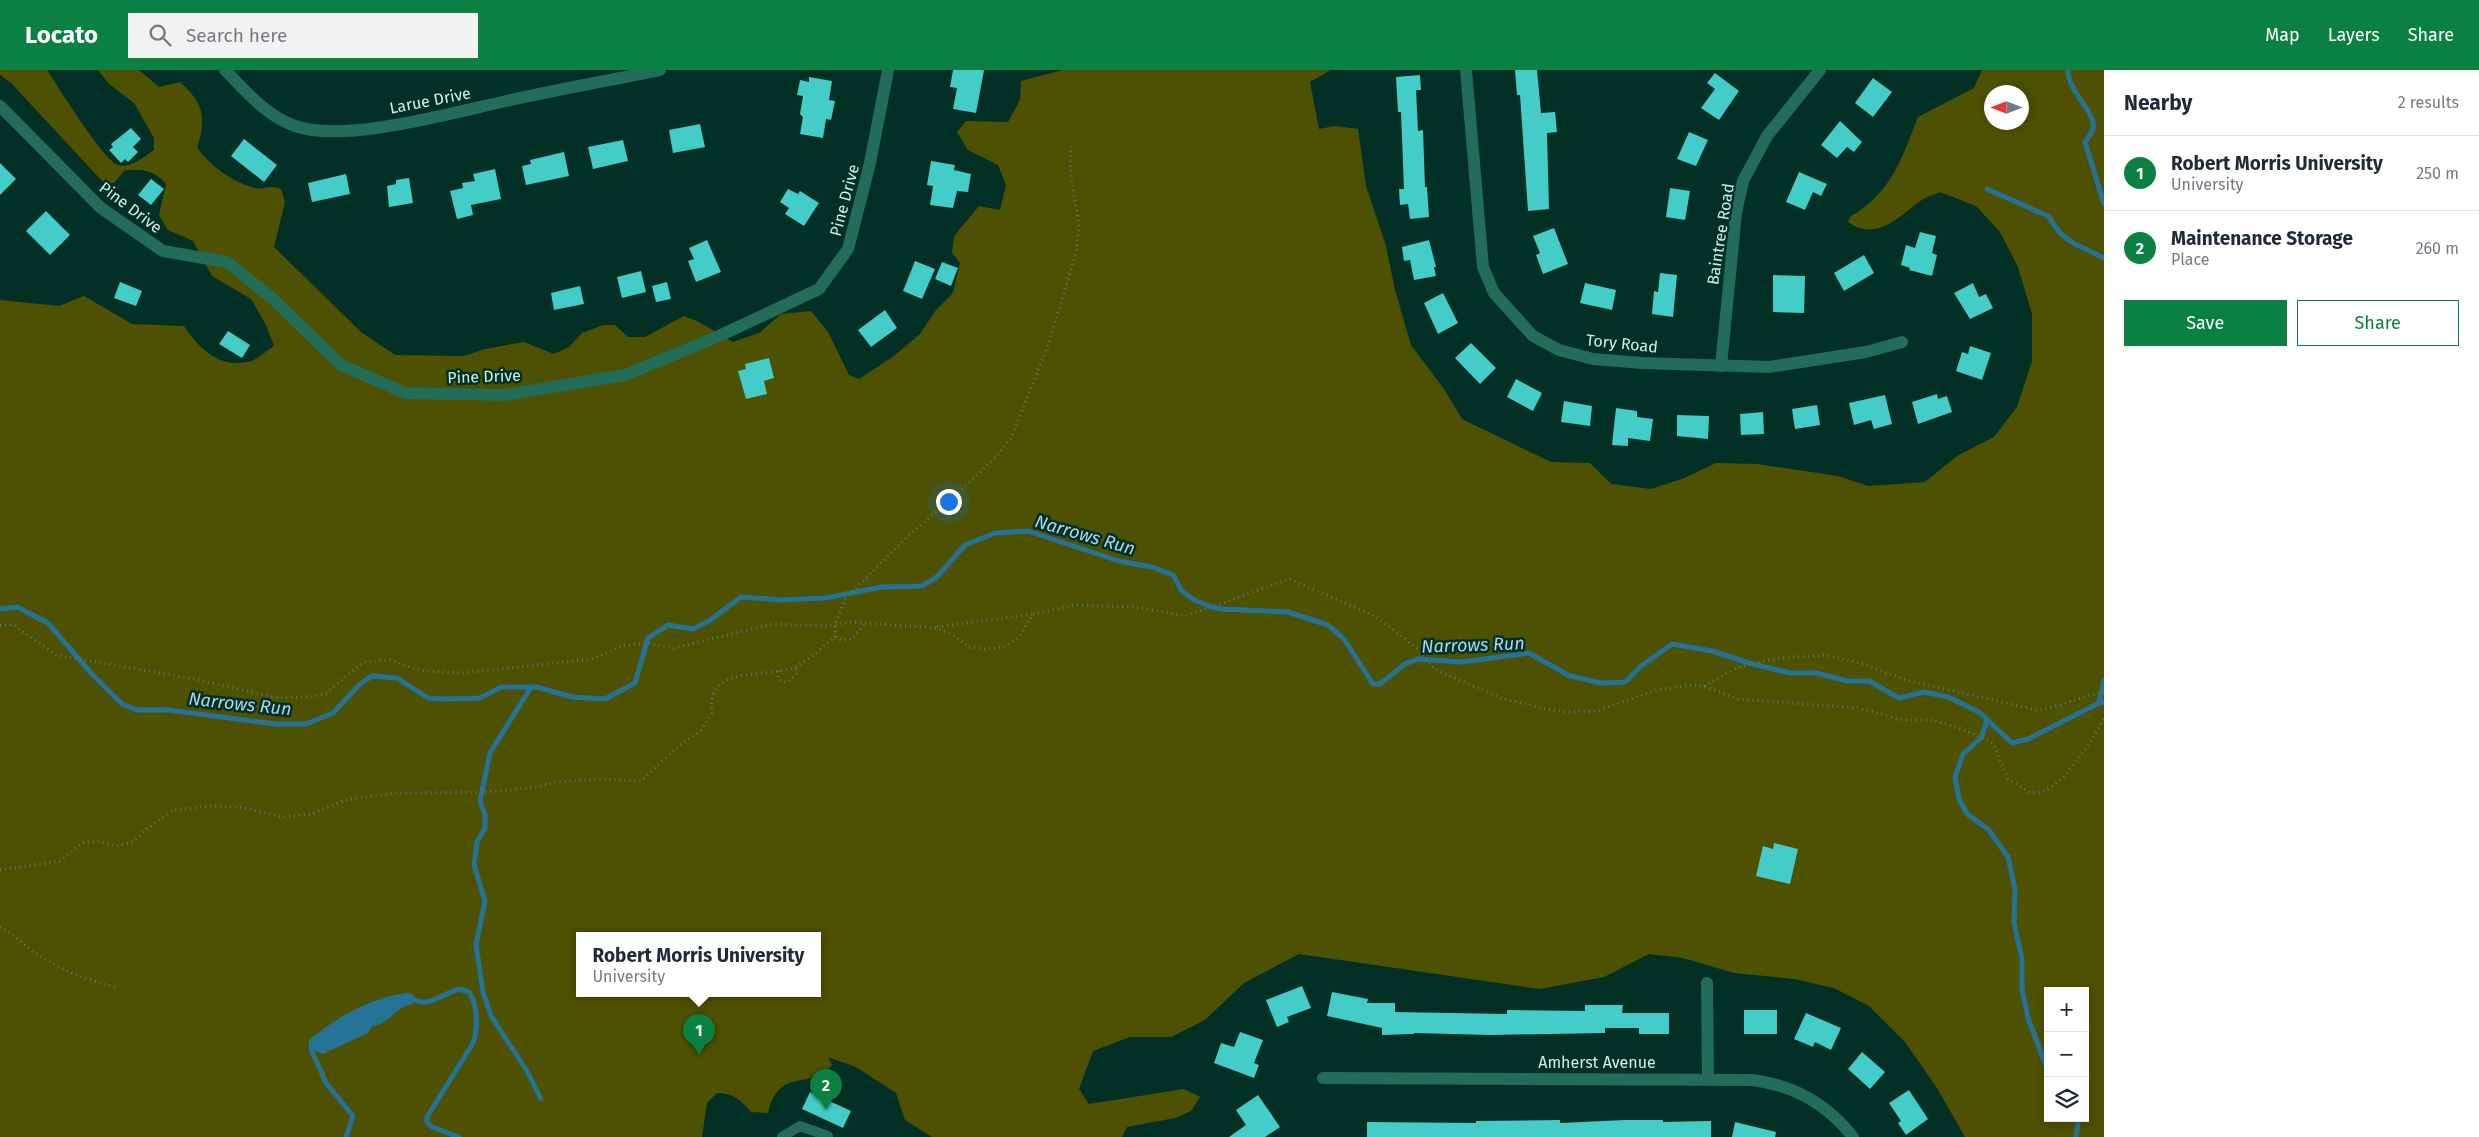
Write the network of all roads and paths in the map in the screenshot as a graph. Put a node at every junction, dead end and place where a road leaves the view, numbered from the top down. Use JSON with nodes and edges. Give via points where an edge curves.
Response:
{"nodes":[{"id":1,"x":225,"y":70,"type":"edge"},
{"id":2,"x":660,"y":70,"type":"edge"},
{"id":3,"x":888,"y":70,"type":"edge"},
{"id":4,"x":1466,"y":70,"type":"edge"},
{"id":5,"x":1820,"y":70,"type":"edge"},
{"id":6,"x":0,"y":106,"type":"edge"},
{"id":7,"x":1071,"y":146,"type":"dead end"},
{"id":8,"x":1902,"y":342,"type":"dead end"},
{"id":9,"x":1721,"y":366,"type":"junction"},
{"id":10,"x":1033,"y":614,"type":"junction"},
{"id":11,"x":0,"y":624,"type":"edge"},
{"id":12,"x":864,"y":624,"type":"junction"},
{"id":13,"x":835,"y":625,"type":"junction"},
{"id":14,"x":936,"y":628,"type":"junction"},
{"id":15,"x":835,"y":637,"type":"junction"},
{"id":16,"x":796,"y":666,"type":"junction"},
{"id":17,"x":779,"y":671,"type":"junction"},
{"id":18,"x":1703,"y":686,"type":"junction"},
{"id":19,"x":2104,"y":693,"type":"edge"},
{"id":20,"x":2104,"y":718,"type":"edge"},
{"id":21,"x":0,"y":870,"type":"edge"},
{"id":22,"x":0,"y":927,"type":"edge"},
{"id":23,"x":1707,"y":983,"type":"dead end"},
{"id":24,"x":115,"y":987,"type":"dead end"},
{"id":25,"x":1323,"y":1078,"type":"dead end"},
{"id":26,"x":1708,"y":1078,"type":"junction"},
{"id":27,"x":828,"y":1136,"type":"edge"},
{"id":28,"x":782,"y":1137,"type":"edge"},
{"id":29,"x":1853,"y":1137,"type":"edge"}],
"edges":[{"from":1,"to":2,"type":"street","name":"Larue Drive","via":[[282,121],[296,127],[327,132],[389,125]]},
{"from":3,"to":6,"type":"street","name":"Pine Drive","via":[[870,163],[848,249],[819,289],[625,375],[505,395],[405,393],[341,365],[273,299],[227,262],[163,251],[101,208]]},
{"from":4,"to":9,"type":"street","name":"Tory Road","via":[[1483,267],[1494,293],[1512,314],[1532,336],[1559,350],[1594,359]]},
{"from":5,"to":9,"type":"street","name":"Baintree Road","via":[[1768,136],[1743,181],[1736,213]]},
{"from":7,"to":13,"type":"path","via":[[1070,170],[1079,226],[1076,252],[1049,343],[1011,438],[996,457],[908,536],[845,599]]},
{"from":8,"to":9,"type":"street","name":"Tory Road","via":[[1866,352],[1769,367]]},
{"from":10,"to":14,"type":"path"},
{"from":10,"to":14,"type":"path","via":[[1019,637],[1004,647],[968,646]]},
{"from":10,"to":18,"type":"path","via":[[1077,604],[1135,606],[1186,616],[1289,579],[1378,617],[1419,650],[1434,669],[1501,698],[1565,712],[1597,711],[1657,690]]},
{"from":11,"to":13,"type":"path","via":[[14,625],[56,655],[194,678],[278,698],[326,693],[364,662],[390,660],[422,671],[461,674],[593,659],[624,645],[674,648],[773,624]]},
{"from":12,"to":13,"type":"path"},
{"from":12,"to":14,"type":"path"},
{"from":12,"to":15,"type":"path","via":[[852,639]]},
{"from":13,"to":15,"type":"path"},
{"from":15,"to":16,"type":"path"},
{"from":16,"to":17,"type":"path"},
{"from":16,"to":17,"type":"path","via":[[797,674],[788,682],[778,678]]},
{"from":17,"to":21,"type":"path","via":[[734,677],[717,685],[710,700],[712,714],[700,732],[641,781],[599,779],[488,792],[396,793],[345,800],[312,814],[284,817],[239,807],[174,810],[133,842],[117,846],[96,841],[82,843],[60,861]]},
{"from":18,"to":19,"type":"path","via":[[1745,665],[1779,658],[1826,655],[1860,663],[1906,680],[2036,710],[2048,709],[2087,694]]},
{"from":18,"to":20,"type":"path","via":[[1738,699],[1858,708],[1902,720],[1932,720],[1959,728],[1992,743],[2008,779],[2031,793],[2046,791],[2063,778],[2089,745]]},
{"from":22,"to":24,"type":"path","via":[[13,933],[35,953],[76,976]]},
{"from":23,"to":26,"type":"street"},
{"from":25,"to":26,"type":"street","name":"Amherst Avenue"},
{"from":26,"to":29,"type":"street","name":"Amherst Avenue","via":[[1786,1086],[1818,1102]]},
{"from":27,"to":28,"type":"lane","via":[[800,1126]]}]}
